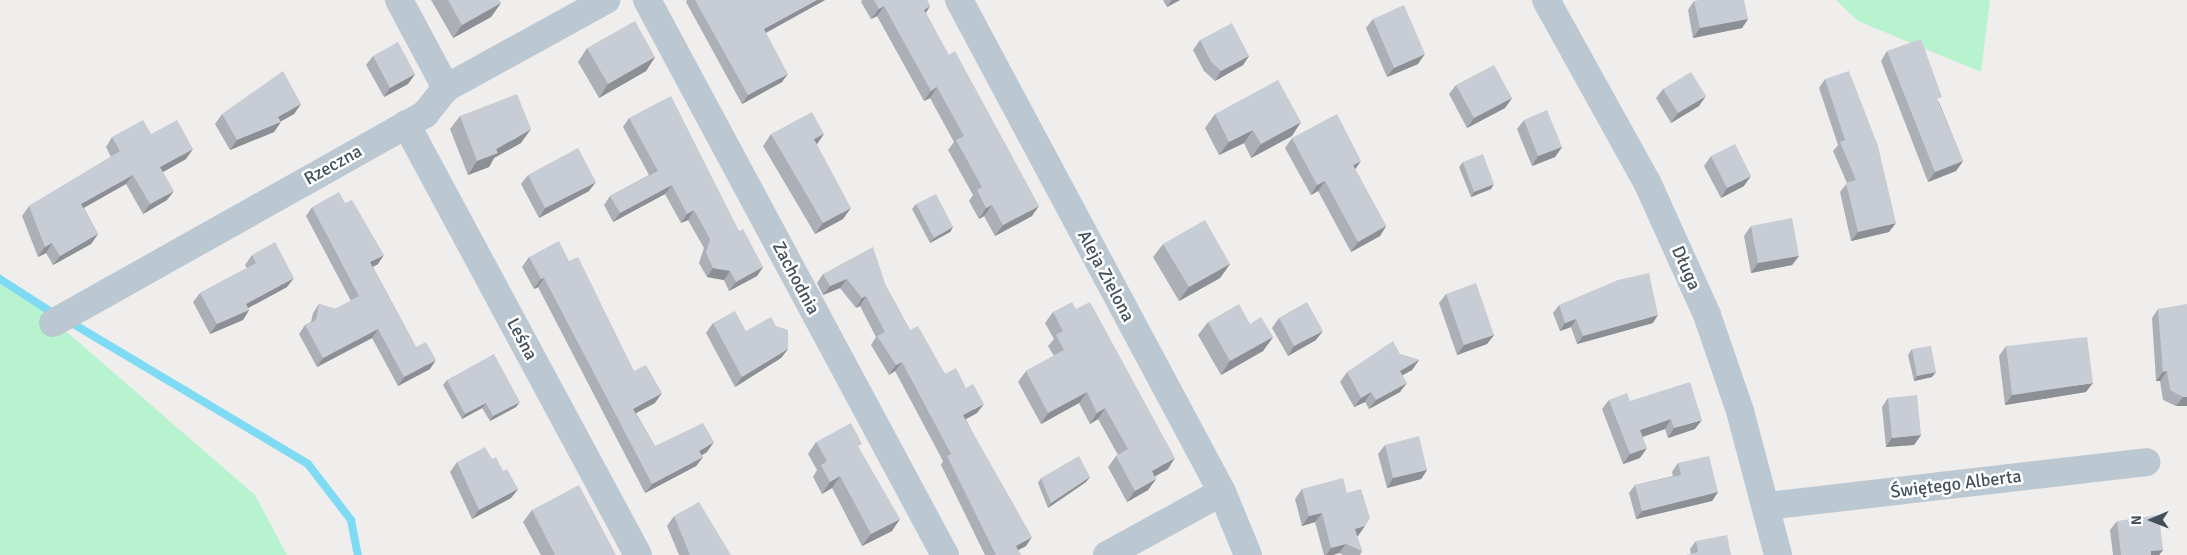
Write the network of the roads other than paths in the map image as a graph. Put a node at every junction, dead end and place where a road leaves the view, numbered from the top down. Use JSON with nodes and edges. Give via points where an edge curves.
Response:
{"nodes":[{"id":1,"x":398,"y":0,"type":"edge"},
{"id":2,"x":606,"y":0,"type":"edge"},
{"id":3,"x":647,"y":0,"type":"edge"},
{"id":4,"x":959,"y":0,"type":"edge"},
{"id":5,"x":1546,"y":0,"type":"edge"},
{"id":6,"x":446,"y":88,"type":"junction"},
{"id":7,"x":406,"y":124,"type":"junction"},
{"id":8,"x":53,"y":323,"type":"dead end"},
{"id":9,"x":2146,"y":462,"type":"dead end"},
{"id":10,"x":1222,"y":492,"type":"junction"},
{"id":11,"x":1767,"y":506,"type":"junction"},
{"id":12,"x":638,"y":555,"type":"edge"},
{"id":13,"x":945,"y":555,"type":"edge"},
{"id":14,"x":1107,"y":555,"type":"edge"},
{"id":15,"x":1248,"y":555,"type":"edge"},
{"id":16,"x":1778,"y":555,"type":"edge"}],
"edges":[{"from":1,"to":6,"type":"street"},
{"from":2,"to":6,"type":"street","name":"Rzeczna"},
{"from":3,"to":13,"type":"street","name":"Zachodnia"},
{"from":4,"to":10,"type":"street","name":"Aleja Zielona"},
{"from":5,"to":11,"type":"street","name":"Długa","via":[[1647,182],[1707,315]]},
{"from":6,"to":7,"type":"street","name":"Rzeczna","via":[[425,114]]},
{"from":7,"to":8,"type":"street","name":"Rzeczna"},
{"from":7,"to":12,"type":"street","name":"Leśna"},
{"from":9,"to":11,"type":"street","name":"Świętego Alberta"},
{"from":10,"to":14,"type":"street"},
{"from":10,"to":15,"type":"street","name":"Aleja Zielona"},
{"from":11,"to":16,"type":"street","name":"Długa"}]}
